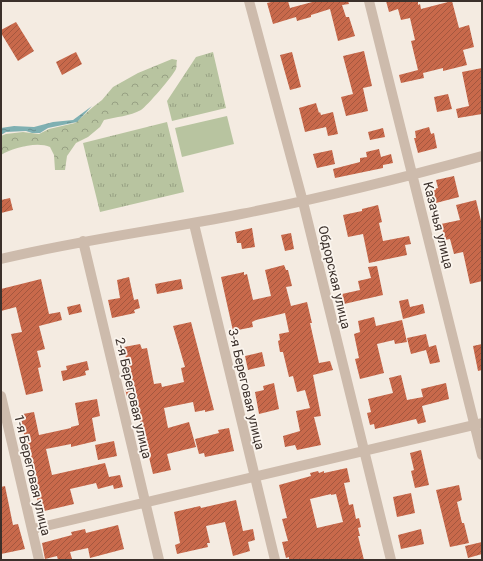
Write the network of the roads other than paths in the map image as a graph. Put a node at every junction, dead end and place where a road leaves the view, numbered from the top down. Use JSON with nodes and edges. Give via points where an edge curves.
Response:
{"nodes":[{"id":1,"x":249,"y":1,"type":"edge"},
{"id":2,"x":369,"y":1,"type":"edge"},
{"id":3,"x":482,"y":156,"type":"edge"},
{"id":4,"x":413,"y":175,"type":"junction"},
{"id":5,"x":303,"y":202,"type":"junction"},
{"id":6,"x":194,"y":224,"type":"junction"},
{"id":7,"x":83,"y":241,"type":"junction"},
{"id":8,"x":1,"y":260,"type":"edge"},
{"id":9,"x":1,"y":396,"type":"edge"},
{"id":10,"x":478,"y":424,"type":"edge"},
{"id":11,"x":363,"y":451,"type":"junction"},
{"id":12,"x":482,"y":455,"type":"edge"},
{"id":13,"x":254,"y":476,"type":"junction"},
{"id":14,"x":145,"y":502,"type":"junction"},
{"id":15,"x":33,"y":529,"type":"junction"},
{"id":16,"x":39,"y":560,"type":"edge"},
{"id":17,"x":159,"y":560,"type":"edge"},
{"id":18,"x":275,"y":560,"type":"edge"},
{"id":19,"x":390,"y":560,"type":"edge"}],
"edges":[{"from":1,"to":5,"type":"street","name":"Обдорская улица"},
{"from":2,"to":4,"type":"street","name":"Казачья улица"},
{"from":3,"to":4,"type":"street"},
{"from":4,"to":5,"type":"street"},
{"from":4,"to":10,"type":"street","name":"Казачья улица"},
{"from":5,"to":6,"type":"street"},
{"from":5,"to":11,"type":"street","name":"Обдорская улица"},
{"from":6,"to":7,"type":"street"},
{"from":6,"to":13,"type":"street","name":"3-я Береговая улица"},
{"from":7,"to":8,"type":"street"},
{"from":7,"to":14,"type":"street","name":"2-я Береговая улица"},
{"from":9,"to":15,"type":"street","name":"1-я Береговая улица"},
{"from":10,"to":11,"type":"street"},
{"from":10,"to":12,"type":"street","name":"Казачья улица"},
{"from":11,"to":13,"type":"street"},
{"from":11,"to":19,"type":"street","name":"Обдорская улица"},
{"from":13,"to":14,"type":"street"},
{"from":13,"to":18,"type":"street","name":"3-я Береговая улица"},
{"from":14,"to":15,"type":"street"},
{"from":14,"to":17,"type":"street","name":"2-я Береговая улица"},
{"from":15,"to":16,"type":"street","name":"1-я Береговая улица"}]}
